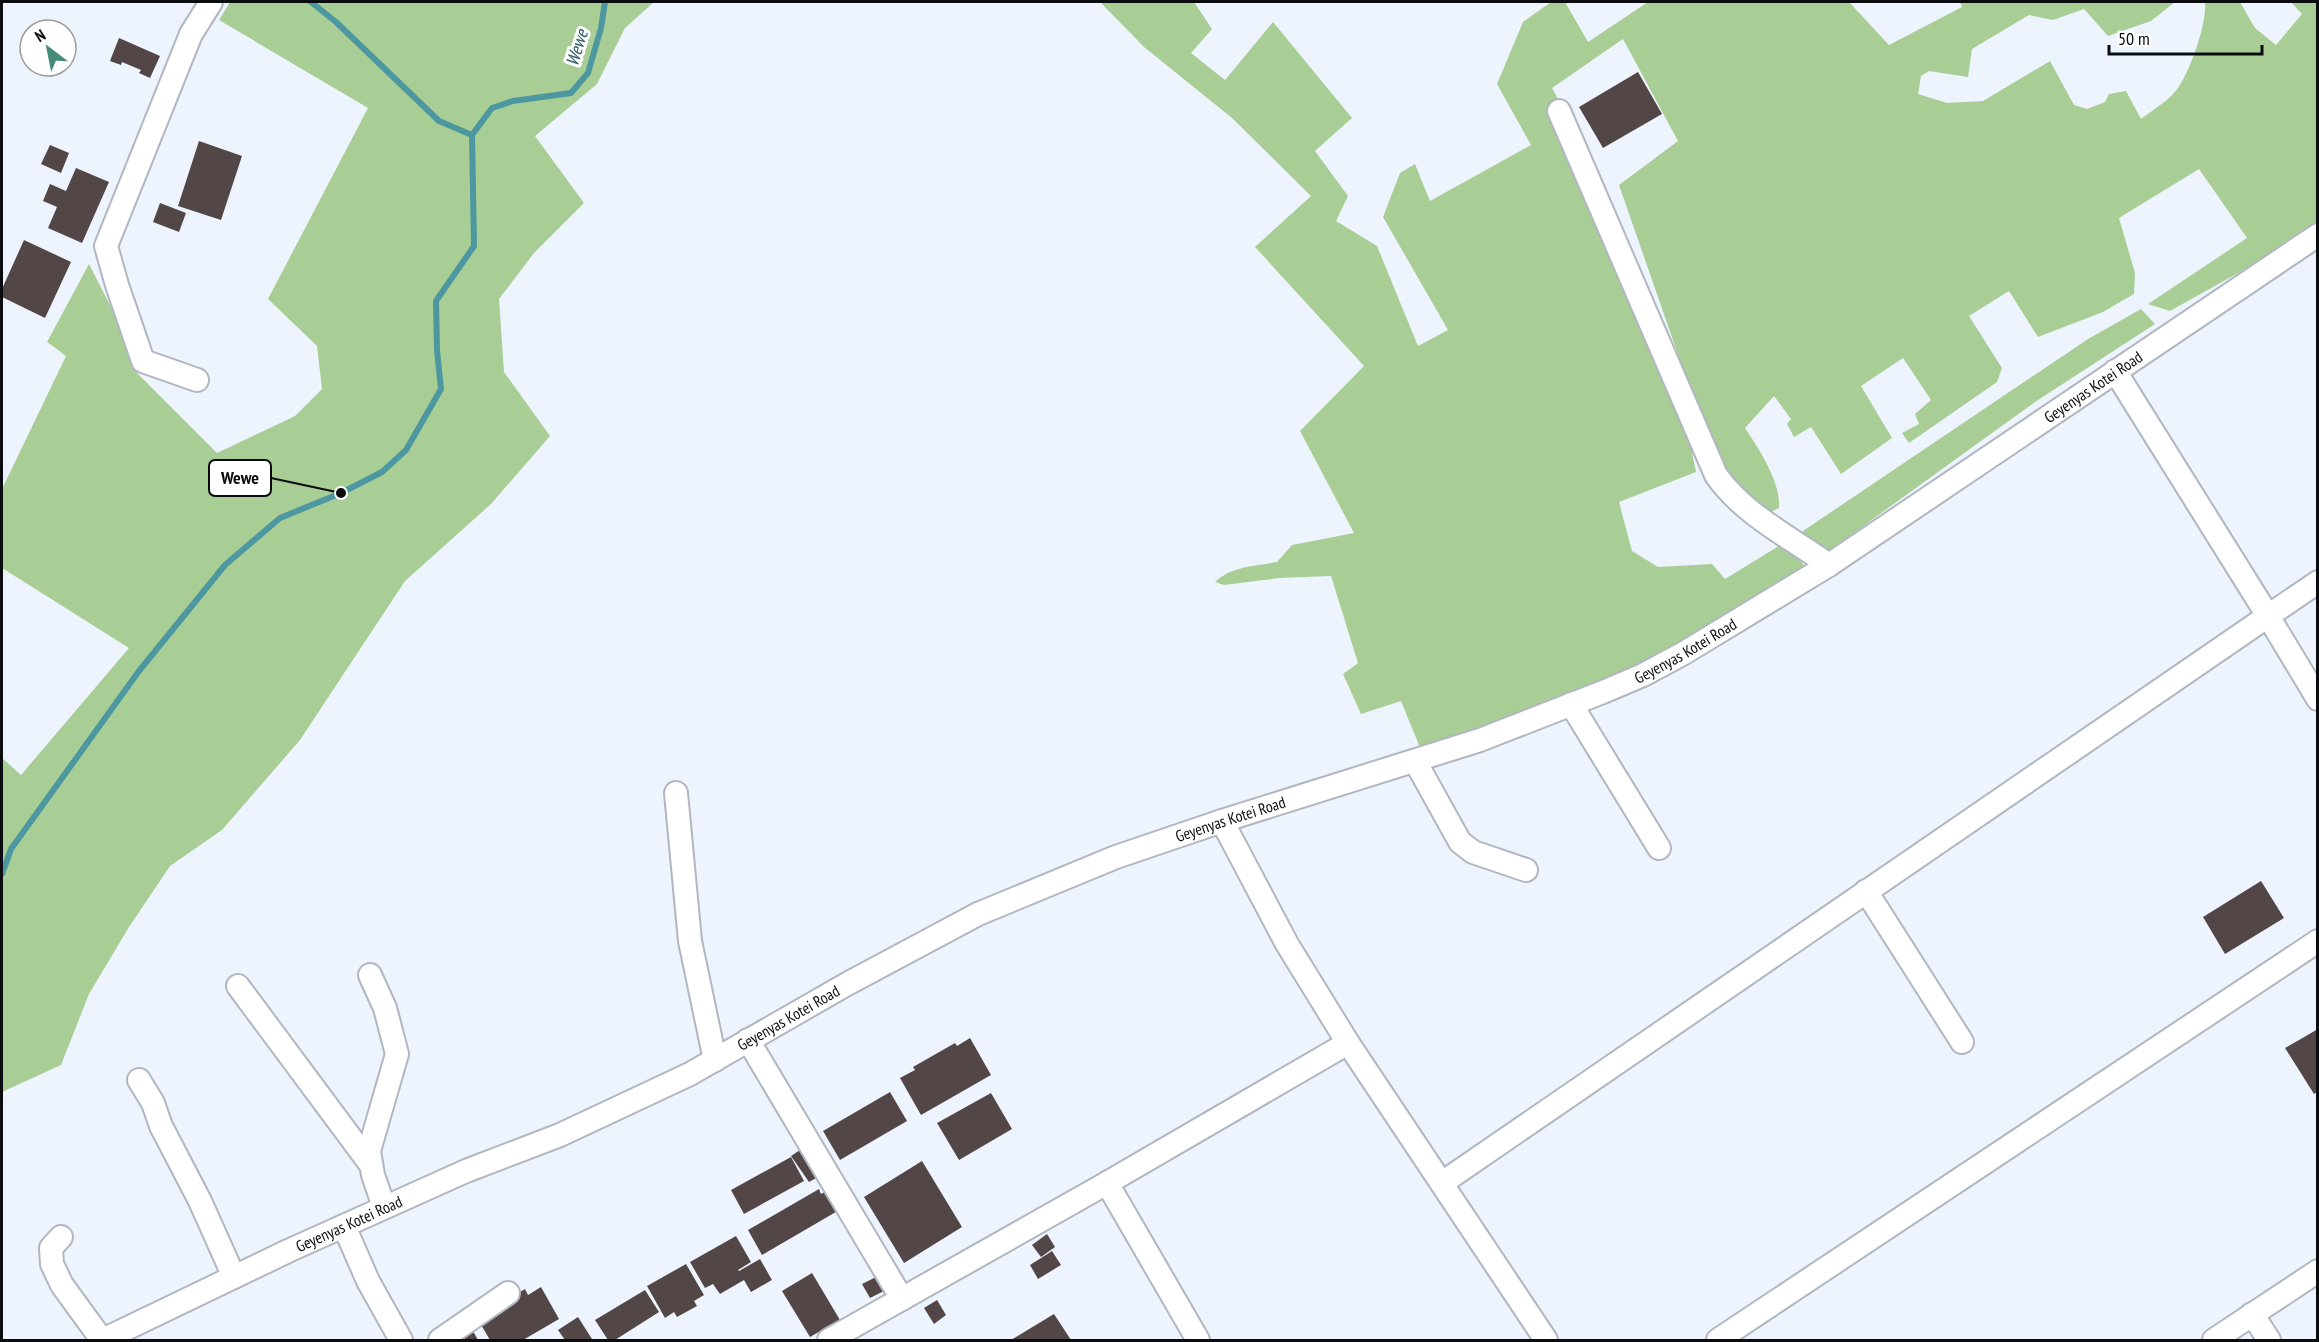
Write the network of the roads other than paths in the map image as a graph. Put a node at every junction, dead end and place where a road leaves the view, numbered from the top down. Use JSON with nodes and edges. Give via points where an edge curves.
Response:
{"nodes":[{"id":1,"x":211,"y":2,"type":"edge"},
{"id":2,"x":1559,"y":111,"type":"dead end"},
{"id":3,"x":2318,"y":235,"type":"edge"},
{"id":4,"x":2115,"y":371,"type":"junction"},
{"id":5,"x":197,"y":380,"type":"dead end"},
{"id":6,"x":1829,"y":565,"type":"junction"},
{"id":7,"x":2318,"y":582,"type":"edge"},
{"id":8,"x":2268,"y":616,"type":"junction"},
{"id":9,"x":2318,"y":699,"type":"edge"},
{"id":10,"x":1571,"y":704,"type":"junction"},
{"id":11,"x":1415,"y":761,"type":"junction"},
{"id":12,"x":676,"y":793,"type":"dead end"},
{"id":13,"x":1222,"y":821,"type":"junction"},
{"id":14,"x":1659,"y":848,"type":"dead end"},
{"id":15,"x":1526,"y":870,"type":"dead end"},
{"id":16,"x":1866,"y":891,"type":"junction"},
{"id":17,"x":2318,"y":941,"type":"edge"},
{"id":18,"x":370,"y":975,"type":"dead end"},
{"id":19,"x":238,"y":986,"type":"dead end"},
{"id":20,"x":748,"y":1040,"type":"junction"},
{"id":21,"x":1962,"y":1042,"type":"dead end"},
{"id":22,"x":1348,"y":1043,"type":"junction"},
{"id":23,"x":715,"y":1060,"type":"junction"},
{"id":24,"x":140,"y":1080,"type":"dead end"},
{"id":25,"x":371,"y":1165,"type":"junction"},
{"id":26,"x":1107,"y":1183,"type":"junction"},
{"id":27,"x":1442,"y":1183,"type":"junction"},
{"id":28,"x":384,"y":1207,"type":"junction"},
{"id":29,"x":344,"y":1226,"type":"junction"},
{"id":30,"x":61,"y":1237,"type":"dead end"},
{"id":31,"x":2318,"y":1271,"type":"edge"},
{"id":32,"x":234,"y":1277,"type":"junction"},
{"id":33,"x":508,"y":1293,"type":"dead end"},
{"id":34,"x":902,"y":1299,"type":"junction"},
{"id":35,"x":2252,"y":1314,"type":"junction"},
{"id":36,"x":102,"y":1341,"type":"edge"},
{"id":37,"x":401,"y":1341,"type":"edge"},
{"id":38,"x":440,"y":1341,"type":"edge"},
{"id":39,"x":829,"y":1341,"type":"edge"},
{"id":40,"x":1198,"y":1341,"type":"edge"},
{"id":41,"x":1546,"y":1341,"type":"edge"},
{"id":42,"x":1718,"y":1341,"type":"edge"},
{"id":43,"x":2214,"y":1341,"type":"edge"},
{"id":44,"x":2269,"y":1341,"type":"edge"}],
"edges":[{"from":1,"to":5,"type":"street","via":[[191,34],[106,246],[143,361]]},
{"from":2,"to":6,"type":"street","via":[[1716,475],[1745,506]]},
{"from":3,"to":4,"type":"street","name":"Geyenyas Kotei Road"},
{"from":4,"to":6,"type":"street","name":"Geyenyas Kotei Road"},
{"from":4,"to":8,"type":"street"},
{"from":6,"to":10,"type":"street","name":"Geyenyas Kotei Road","via":[[1643,675]]},
{"from":7,"to":8,"type":"street"},
{"from":8,"to":9,"type":"street"},
{"from":8,"to":16,"type":"street"},
{"from":10,"to":11,"type":"street","name":"Geyenyas Kotei Road"},
{"from":10,"to":14,"type":"street"},
{"from":11,"to":13,"type":"street","name":"Geyenyas Kotei Road"},
{"from":11,"to":15,"type":"street","via":[[1460,842],[1473,852]]},
{"from":12,"to":23,"type":"street","via":[[690,941]]},
{"from":13,"to":20,"type":"street","name":"Geyenyas Kotei Road","via":[[1116,857],[978,914]]},
{"from":13,"to":22,"type":"street","via":[[1287,944]]},
{"from":16,"to":21,"type":"street"},
{"from":16,"to":27,"type":"street"},
{"from":17,"to":42,"type":"street"},
{"from":18,"to":25,"type":"street","via":[[385,1008],[397,1054],[369,1151]]},
{"from":19,"to":25,"type":"street"},
{"from":20,"to":23,"type":"street","name":"Geyenyas Kotei Road"},
{"from":20,"to":34,"type":"street"},
{"from":22,"to":26,"type":"street"},
{"from":22,"to":27,"type":"street"},
{"from":23,"to":28,"type":"street","name":"Geyenyas Kotei Road","via":[[560,1135]]},
{"from":24,"to":32,"type":"street"},
{"from":25,"to":28,"type":"street"},
{"from":26,"to":34,"type":"street"},
{"from":26,"to":40,"type":"street"},
{"from":27,"to":41,"type":"street"},
{"from":28,"to":29,"type":"street","name":"Geyenyas Kotei Road"},
{"from":29,"to":32,"type":"street","name":"Geyenyas Kotei Road"},
{"from":29,"to":37,"type":"street"},
{"from":30,"to":36,"type":"street","via":[[51,1248],[52,1264],[62,1285]]},
{"from":31,"to":35,"type":"street"},
{"from":32,"to":36,"type":"street","name":"Geyenyas Kotei Road"},
{"from":33,"to":38,"type":"street"},
{"from":34,"to":39,"type":"street"},
{"from":35,"to":43,"type":"street"},
{"from":35,"to":44,"type":"street"}]}
